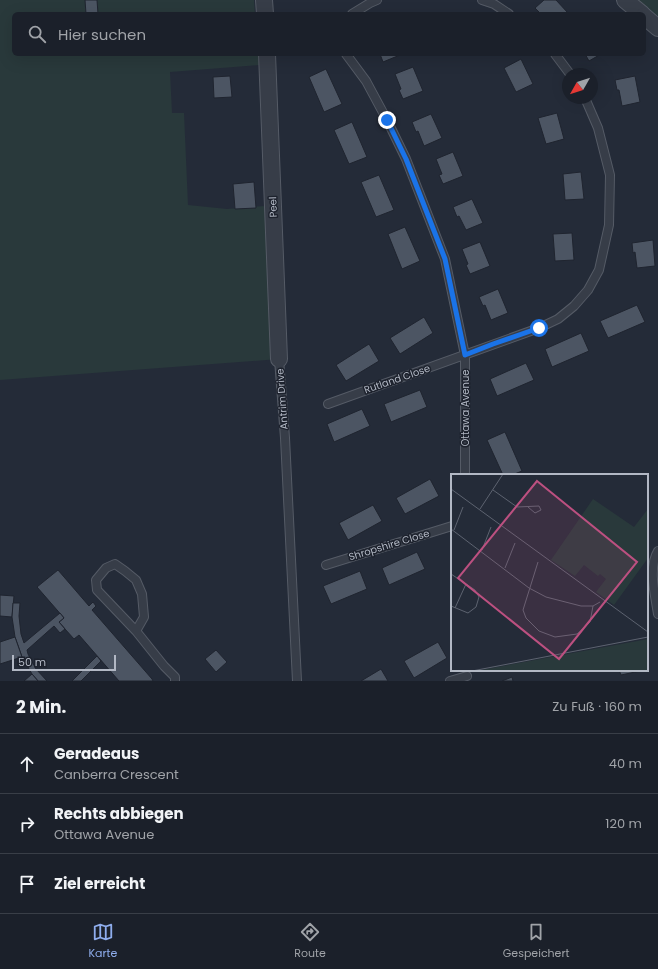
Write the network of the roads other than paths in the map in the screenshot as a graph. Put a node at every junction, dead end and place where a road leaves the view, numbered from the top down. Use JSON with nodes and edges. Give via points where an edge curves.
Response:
{"nodes":[{"id":1,"x":264,"y":0,"type":"edge"},
{"id":2,"x":377,"y":0,"type":"edge"},
{"id":3,"x":482,"y":0,"type":"edge"},
{"id":4,"x":625,"y":0,"type":"edge"},
{"id":5,"x":265,"y":12,"type":"edge"},
{"id":6,"x":355,"y":12,"type":"edge"},
{"id":7,"x":506,"y":12,"type":"edge"},
{"id":8,"x":640,"y":12,"type":"edge"},
{"id":9,"x":646,"y":18,"type":"edge"},
{"id":10,"x":658,"y":28,"type":"edge"},
{"id":11,"x":267,"y":56,"type":"edge"},
{"id":12,"x":347,"y":56,"type":"edge"},
{"id":13,"x":556,"y":56,"type":"edge"},
{"id":14,"x":566,"y":68,"type":"edge"},
{"id":15,"x":588,"y":104,"type":"edge"},
{"id":16,"x":465,"y":355,"type":"junction"},
{"id":17,"x":279,"y":360,"type":"joint"},
{"id":18,"x":328,"y":404,"type":"dead end"},
{"id":19,"x":465,"y":474,"type":"edge"},
{"id":20,"x":451,"y":526,"type":"edge"},
{"id":21,"x":658,"y":551,"type":"edge"},
{"id":22,"x":326,"y":565,"type":"dead end"},
{"id":23,"x":658,"y":614,"type":"edge"},
{"id":24,"x":136,"y":631,"type":"junction"},
{"id":25,"x":468,"y":676,"type":"edge"},
{"id":26,"x":175,"y":681,"type":"edge"},
{"id":27,"x":297,"y":681,"type":"edge"},
{"id":28,"x":450,"y":681,"type":"edge"}],
"edges":[{"from":1,"to":5,"type":"street"},
{"from":2,"to":6,"type":"lane"},
{"from":3,"to":7,"type":"lane"},
{"from":4,"to":8,"type":"street"},
{"from":9,"to":10,"type":"street"},
{"from":11,"to":17,"type":"street","name":"Peel"},
{"from":12,"to":16,"type":"lane","name":"Ottawa Avenue","via":[[366,81],[406,159],[445,259]]},
{"from":13,"to":14,"type":"lane"},
{"from":15,"to":16,"type":"lane","name":"Rutland Close","via":[[598,128],[610,175],[609,225],[599,270],[588,290],[558,319]]},
{"from":16,"to":18,"type":"lane","name":"Rutland Close"},
{"from":16,"to":19,"type":"lane","name":"Ottawa Avenue"},
{"from":17,"to":27,"type":"lane","name":"Antrim Drive"},
{"from":20,"to":22,"type":"lane","name":"Shropshire Close"},
{"from":21,"to":23,"type":"lane","via":[[652,575]]},
{"from":24,"to":24,"type":"lane","via":[[97,590],[96,580],[106,568],[115,564],[136,580],[142,594],[144,617]]},
{"from":24,"to":26,"type":"lane","via":[[175,677]]},
{"from":25,"to":28,"type":"lane"}]}
